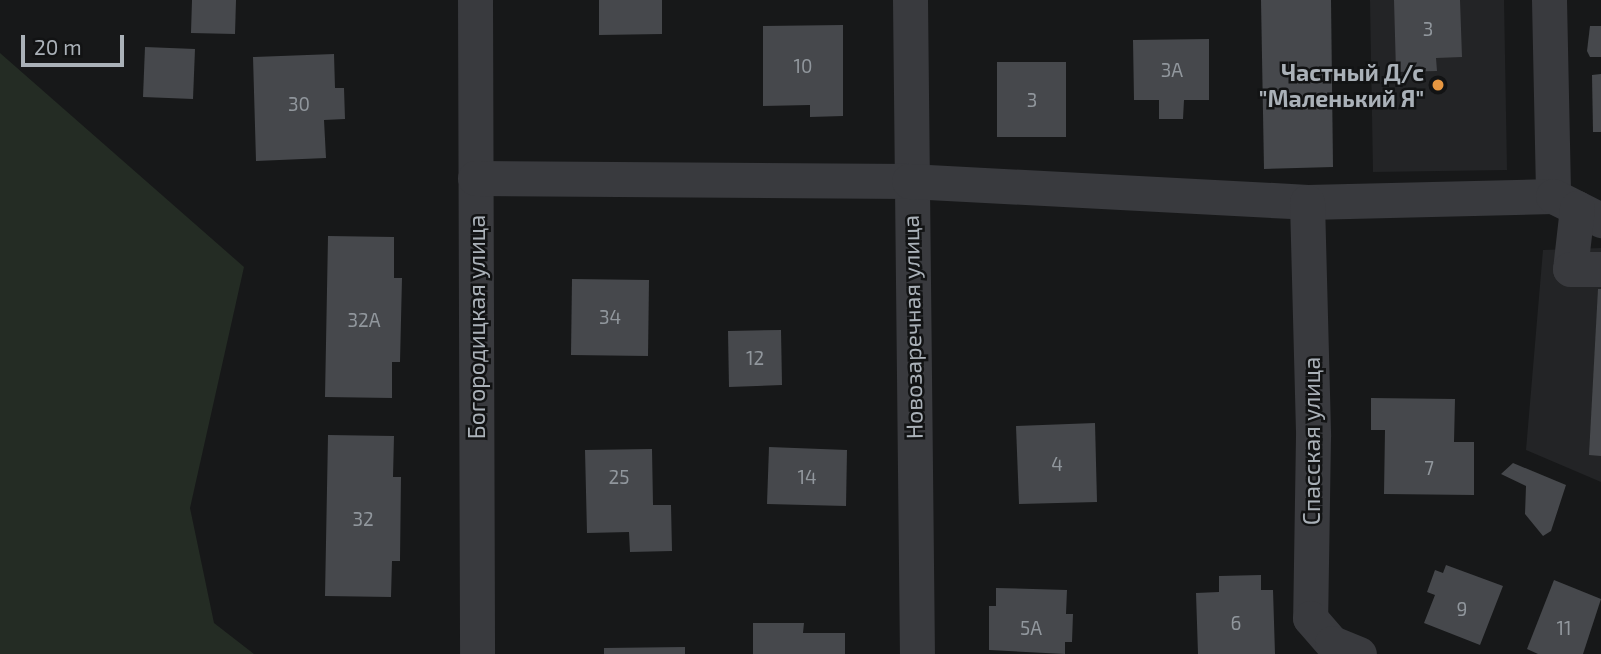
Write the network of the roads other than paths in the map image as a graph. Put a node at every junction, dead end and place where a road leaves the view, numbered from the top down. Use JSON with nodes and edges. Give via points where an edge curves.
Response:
{"nodes":[{"id":1,"x":474,"y":0,"type":"edge"},
{"id":2,"x":910,"y":0,"type":"edge"},
{"id":3,"x":1549,"y":0,"type":"edge"},
{"id":4,"x":475,"y":178,"type":"junction"},
{"id":5,"x":909,"y":181,"type":"junction"},
{"id":6,"x":1307,"y":202,"type":"junction"},
{"id":7,"x":1577,"y":208,"type":"edge"},
{"id":8,"x":1601,"y":269,"type":"edge"},
{"id":9,"x":477,"y":654,"type":"edge"},
{"id":10,"x":917,"y":654,"type":"edge"},
{"id":11,"x":1359,"y":654,"type":"edge"}],
"edges":[{"from":1,"to":4,"type":"street","name":"Богородицкая улица"},
{"from":2,"to":5,"type":"street","name":"Новозаречная улица"},
{"from":3,"to":7,"type":"street"},
{"from":4,"to":5,"type":"street"},
{"from":4,"to":9,"type":"street","name":"Богородицкая улица"},
{"from":5,"to":6,"type":"street"},
{"from":5,"to":10,"type":"street","name":"Новозаречная улица"},
{"from":6,"to":7,"type":"street"},
{"from":6,"to":11,"type":"street","name":"Спасская улица","via":[[1313,436],[1310,618],[1332,643]]},
{"from":7,"to":8,"type":"street","via":[[1570,269]]}]}
